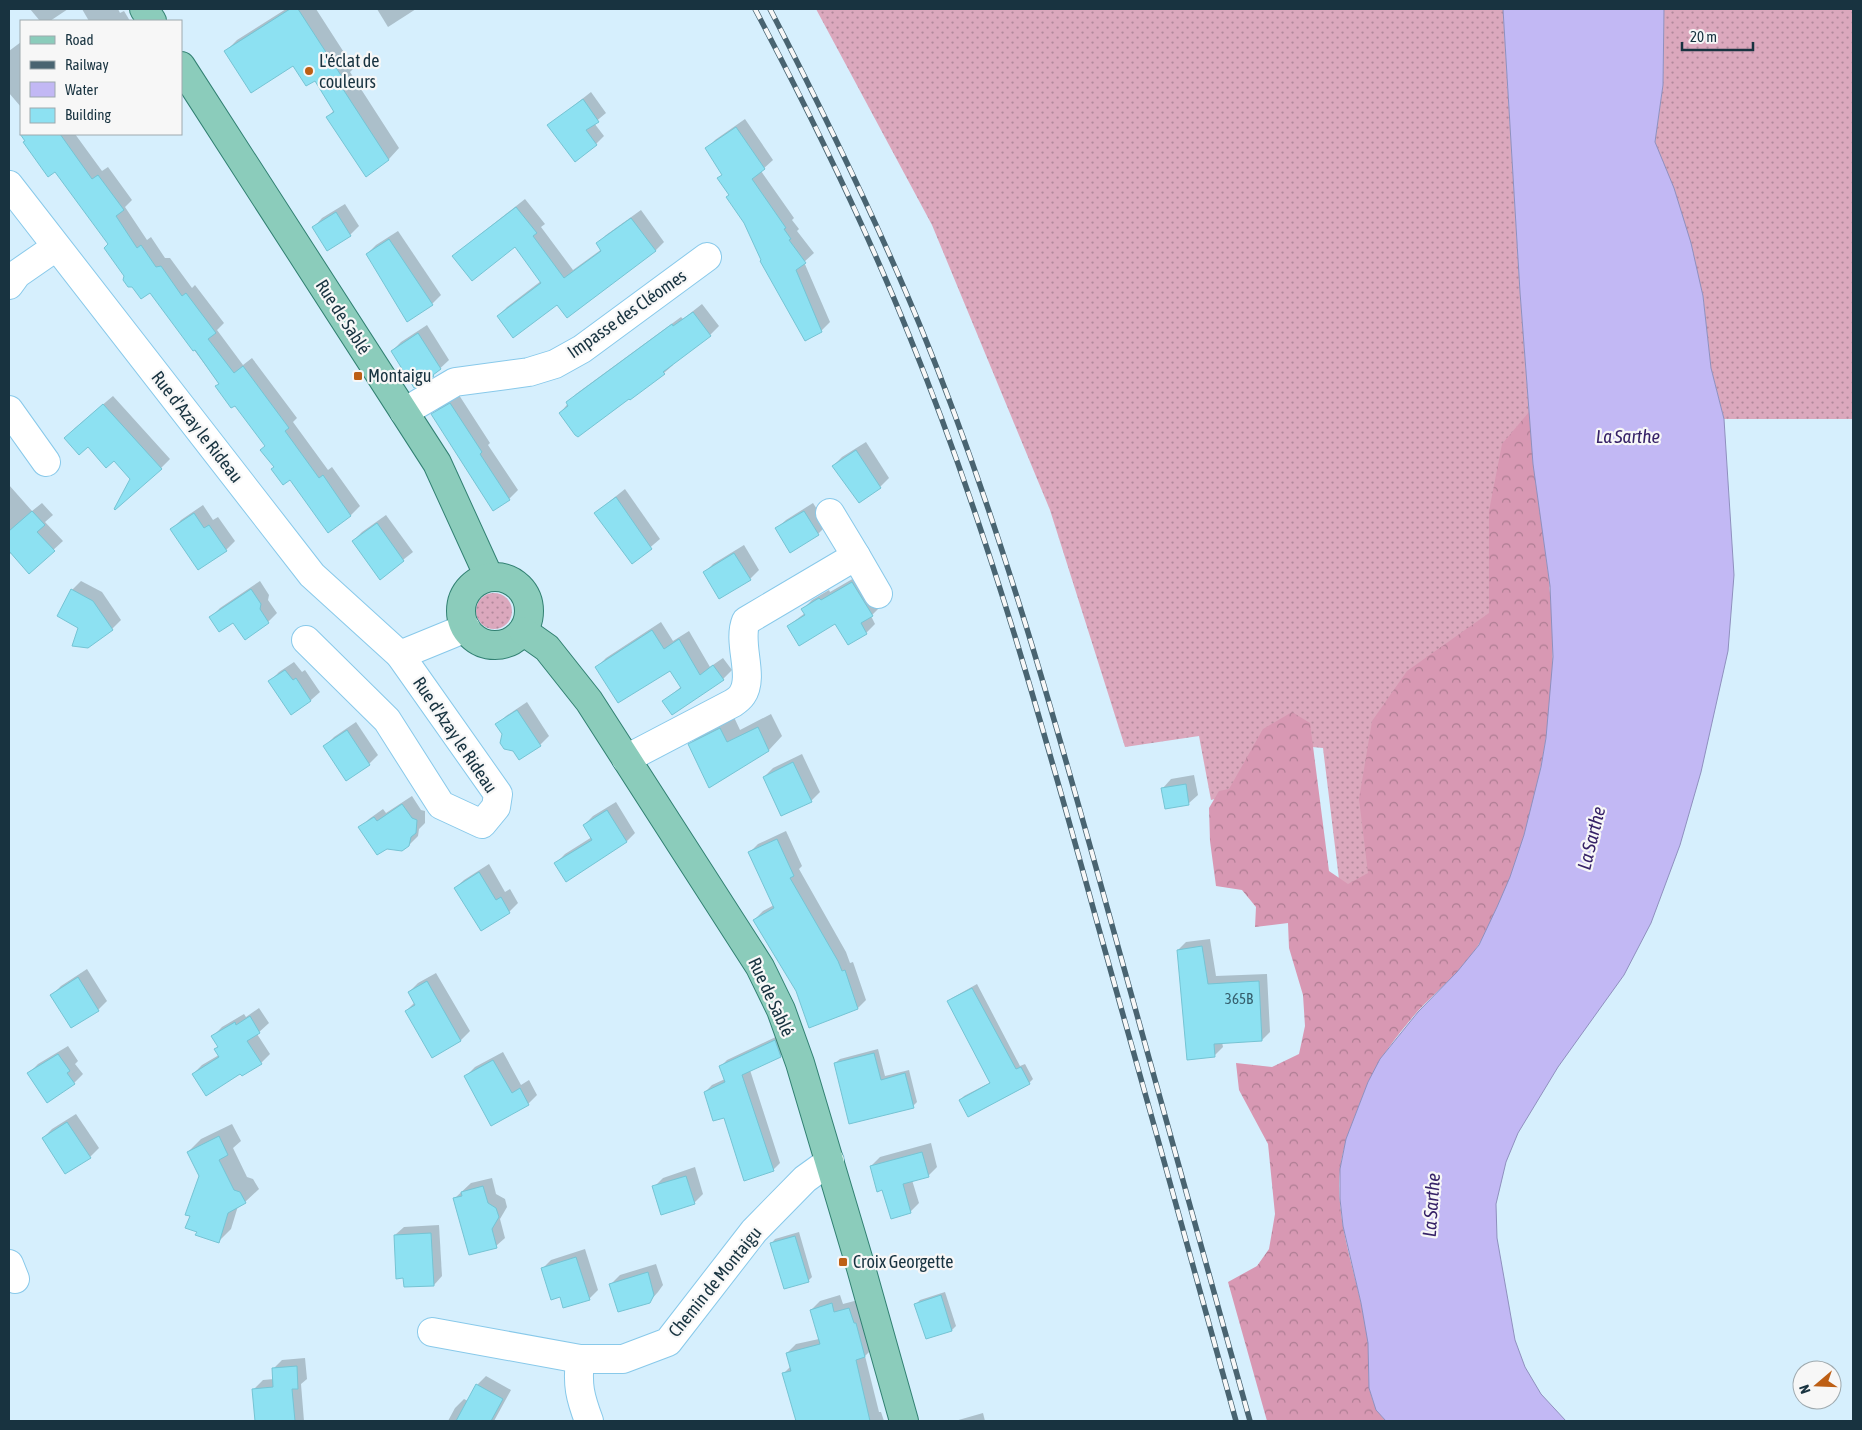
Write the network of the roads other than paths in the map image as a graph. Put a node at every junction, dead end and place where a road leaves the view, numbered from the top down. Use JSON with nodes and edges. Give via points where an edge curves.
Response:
{"nodes":[{"id":1,"x":144,"y":9,"type":"edge"},
{"id":2,"x":151,"y":20,"type":"edge"},
{"id":3,"x":182,"y":68,"type":"edge"},
{"id":4,"x":9,"y":185,"type":"edge"},
{"id":5,"x":56,"y":246,"type":"junction"},
{"id":6,"x":708,"y":257,"type":"dead end"},
{"id":7,"x":9,"y":285,"type":"edge"},
{"id":8,"x":9,"y":410,"type":"edge"},
{"id":9,"x":404,"y":412,"type":"junction"},
{"id":10,"x":46,"y":462,"type":"dead end"},
{"id":11,"x":830,"y":513,"type":"dead end"},
{"id":12,"x":856,"y":556,"type":"junction"},
{"id":13,"x":489,"y":577,"type":"junction"},
{"id":14,"x":878,"y":594,"type":"dead end"},
{"id":15,"x":466,"y":628,"type":"junction"},
{"id":16,"x":523,"y":631,"type":"junction"},
{"id":17,"x":306,"y":640,"type":"dead end"},
{"id":18,"x":400,"y":655,"type":"junction"},
{"id":19,"x":626,"y":759,"type":"junction"},
{"id":20,"x":830,"y":1161,"type":"junction"},
{"id":21,"x":432,"y":1332,"type":"dead end"},
{"id":22,"x":580,"y":1359,"type":"junction"},
{"id":23,"x":589,"y":1421,"type":"edge"},
{"id":24,"x":904,"y":1421,"type":"edge"}],
"edges":[{"from":1,"to":2,"type":"main road"},
{"from":3,"to":9,"type":"main road","name":"Rue de Sablé"},
{"from":4,"to":5,"type":"street","name":"Rue d'Azay le Rideau"},
{"from":5,"to":7,"type":"street","via":[[17,274]]},
{"from":5,"to":18,"type":"street","name":"Rue d'Azay le Rideau","via":[[312,575]]},
{"from":6,"to":9,"type":"street","name":"Impasse des Cléomes","via":[[582,349],[555,364],[529,372],[455,382]]},
{"from":8,"to":10,"type":"street"},
{"from":9,"to":13,"type":"main road","name":"Rue de Sablé","via":[[437,463]]},
{"from":11,"to":12,"type":"street"},
{"from":12,"to":14,"type":"street"},
{"from":12,"to":19,"type":"street","via":[[746,620],[742,629],[747,684],[742,696]]},
{"from":13,"to":15,"type":"main road","via":[[470,587],[464,597],[461,607]]},
{"from":13,"to":16,"type":"main road","via":[[500,577],[520,588],[529,609]]},
{"from":15,"to":16,"type":"main road","via":[[473,637],[494,645],[505,643]]},
{"from":15,"to":18,"type":"street","name":"Rue d'Azay le Rideau"},
{"from":16,"to":19,"type":"main road","name":"Rue de Sablé","via":[[547,648],[589,701]]},
{"from":17,"to":18,"type":"street","name":"Rue d'Azay le Rideau","via":[[387,720],[441,805],[482,824],[496,808],[498,794]]},
{"from":19,"to":20,"type":"main road","name":"Rue de Sablé","via":[[760,967],[781,1010]]},
{"from":20,"to":22,"type":"street","name":"Chemin de Montaigu","via":[[805,1178],[754,1232],[668,1342],[623,1359]]},
{"from":20,"to":24,"type":"main road","name":"Rue de Sablé"},
{"from":21,"to":22,"type":"street","name":"Chemin de Montaigu"},
{"from":22,"to":23,"type":"street","via":[[577,1381]]}]}
